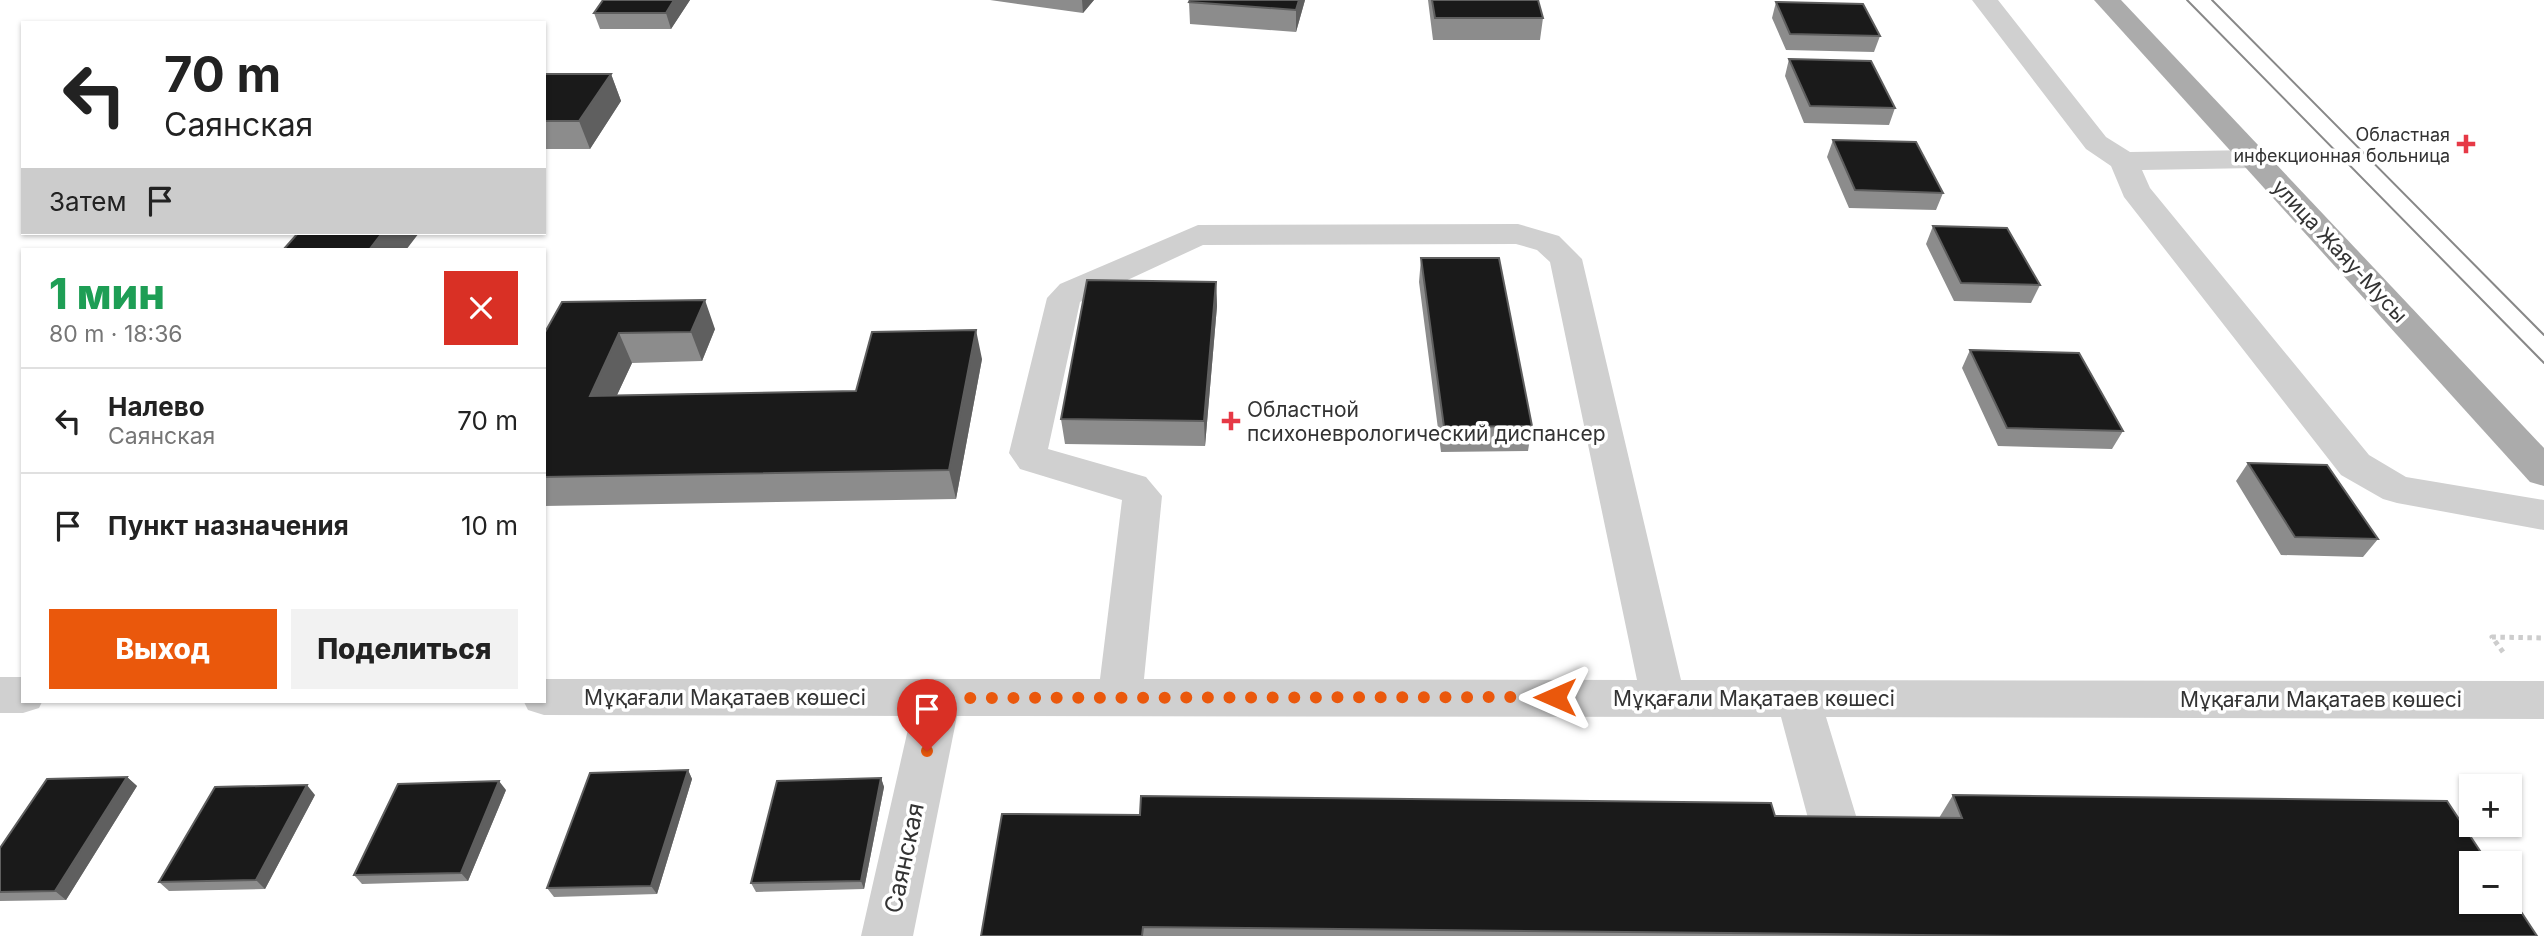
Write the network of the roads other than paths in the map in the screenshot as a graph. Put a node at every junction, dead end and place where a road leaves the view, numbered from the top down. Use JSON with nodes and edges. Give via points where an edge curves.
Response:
{"nodes":[{"id":1,"x":1985,"y":0,"type":"edge"},
{"id":2,"x":2108,"y":0,"type":"edge"},
{"id":3,"x":2255,"y":159,"type":"junction"},
{"id":4,"x":2124,"y":161,"type":"junction"},
{"id":5,"x":2544,"y":472,"type":"edge"},
{"id":6,"x":2544,"y":516,"type":"edge"},
{"id":7,"x":0,"y":695,"type":"edge"},
{"id":8,"x":21,"y":695,"type":"edge"},
{"id":9,"x":1120,"y":696,"type":"junction"},
{"id":10,"x":546,"y":697,"type":"edge"},
{"id":11,"x":1663,"y":697,"type":"junction"},
{"id":12,"x":938,"y":698,"type":"junction"},
{"id":13,"x":1798,"y":698,"type":"junction"},
{"id":14,"x":2544,"y":699,"type":"edge"},
{"id":15,"x":1843,"y":852,"type":"edge"},
{"id":16,"x":887,"y":936,"type":"edge"}],
"edges":[{"from":1,"to":4,"type":"street","via":[[2096,143]]},
{"from":2,"to":3,"type":"main road","name":"улица Жаяу-Мусы"},
{"from":3,"to":4,"type":"street"},
{"from":3,"to":5,"type":"main road","name":"улица Жаяу-Мусы"},
{"from":4,"to":6,"type":"street","via":[[2135,190],[2355,465],[2397,489]]},
{"from":7,"to":8,"type":"street"},
{"from":9,"to":11,"type":"street","name":"Мұқағали Мақатаев көшесі"},
{"from":9,"to":11,"type":"street","via":[[1142,496],[1132,487],[1028,453],[1064,298],[1198,235],[1518,234],[1548,243],[1566,259]]},
{"from":9,"to":12,"type":"street","name":"Мұқағали Мақатаев көшесі"},
{"from":10,"to":12,"type":"street","name":"Мұқағали Мақатаев көшесі"},
{"from":11,"to":13,"type":"street","name":"Мұқағали Мақатаев көшесі"},
{"from":12,"to":16,"type":"street","name":"Саянская"},
{"from":13,"to":14,"type":"street","name":"Мұқағали Мақатаев көшесі"},
{"from":13,"to":15,"type":"street"}]}
